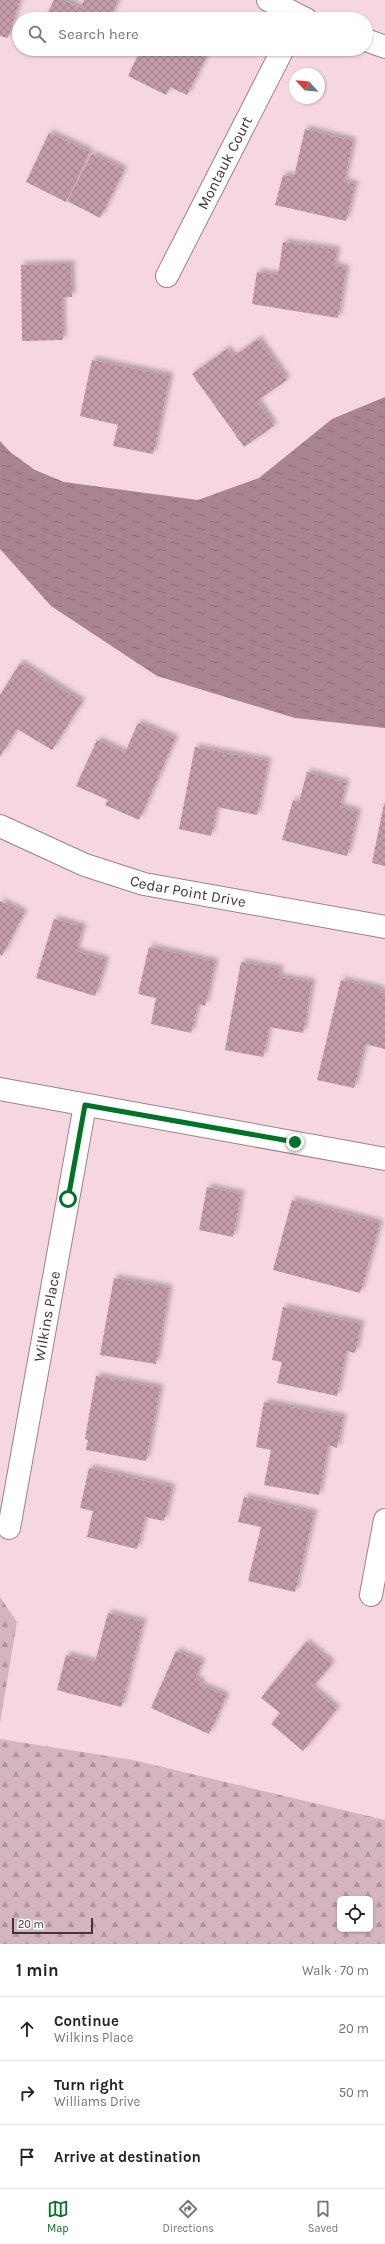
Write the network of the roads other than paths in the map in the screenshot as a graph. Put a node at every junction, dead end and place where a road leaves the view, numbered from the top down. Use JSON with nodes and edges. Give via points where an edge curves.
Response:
{"nodes":[{"id":1,"x":268,"y":0,"type":"edge"},
{"id":2,"x":290,"y":12,"type":"edge"},
{"id":3,"x":373,"y":43,"type":"edge"},
{"id":4,"x":385,"y":47,"type":"edge"},
{"id":5,"x":279,"y":56,"type":"edge"},
{"id":6,"x":167,"y":276,"type":"dead end"},
{"id":7,"x":0,"y":826,"type":"edge"},
{"id":8,"x":385,"y":927,"type":"edge"},
{"id":9,"x":0,"y":1090,"type":"edge"},
{"id":10,"x":85,"y":1105,"type":"junction"},
{"id":11,"x":385,"y":1159,"type":"edge"},
{"id":12,"x":385,"y":1520,"type":"edge"},
{"id":13,"x":9,"y":1528,"type":"dead end"},
{"id":14,"x":371,"y":1595,"type":"dead end"}],
"edges":[{"from":1,"to":2,"type":"street"},
{"from":3,"to":4,"type":"street"},
{"from":5,"to":6,"type":"street","name":"Montauk Court"},
{"from":7,"to":8,"type":"street","name":"Cedar Point Drive","via":[[85,865],[144,884]]},
{"from":9,"to":10,"type":"street"},
{"from":10,"to":11,"type":"street"},
{"from":10,"to":13,"type":"street","name":"Wilkins Place"},
{"from":12,"to":14,"type":"street"}]}
